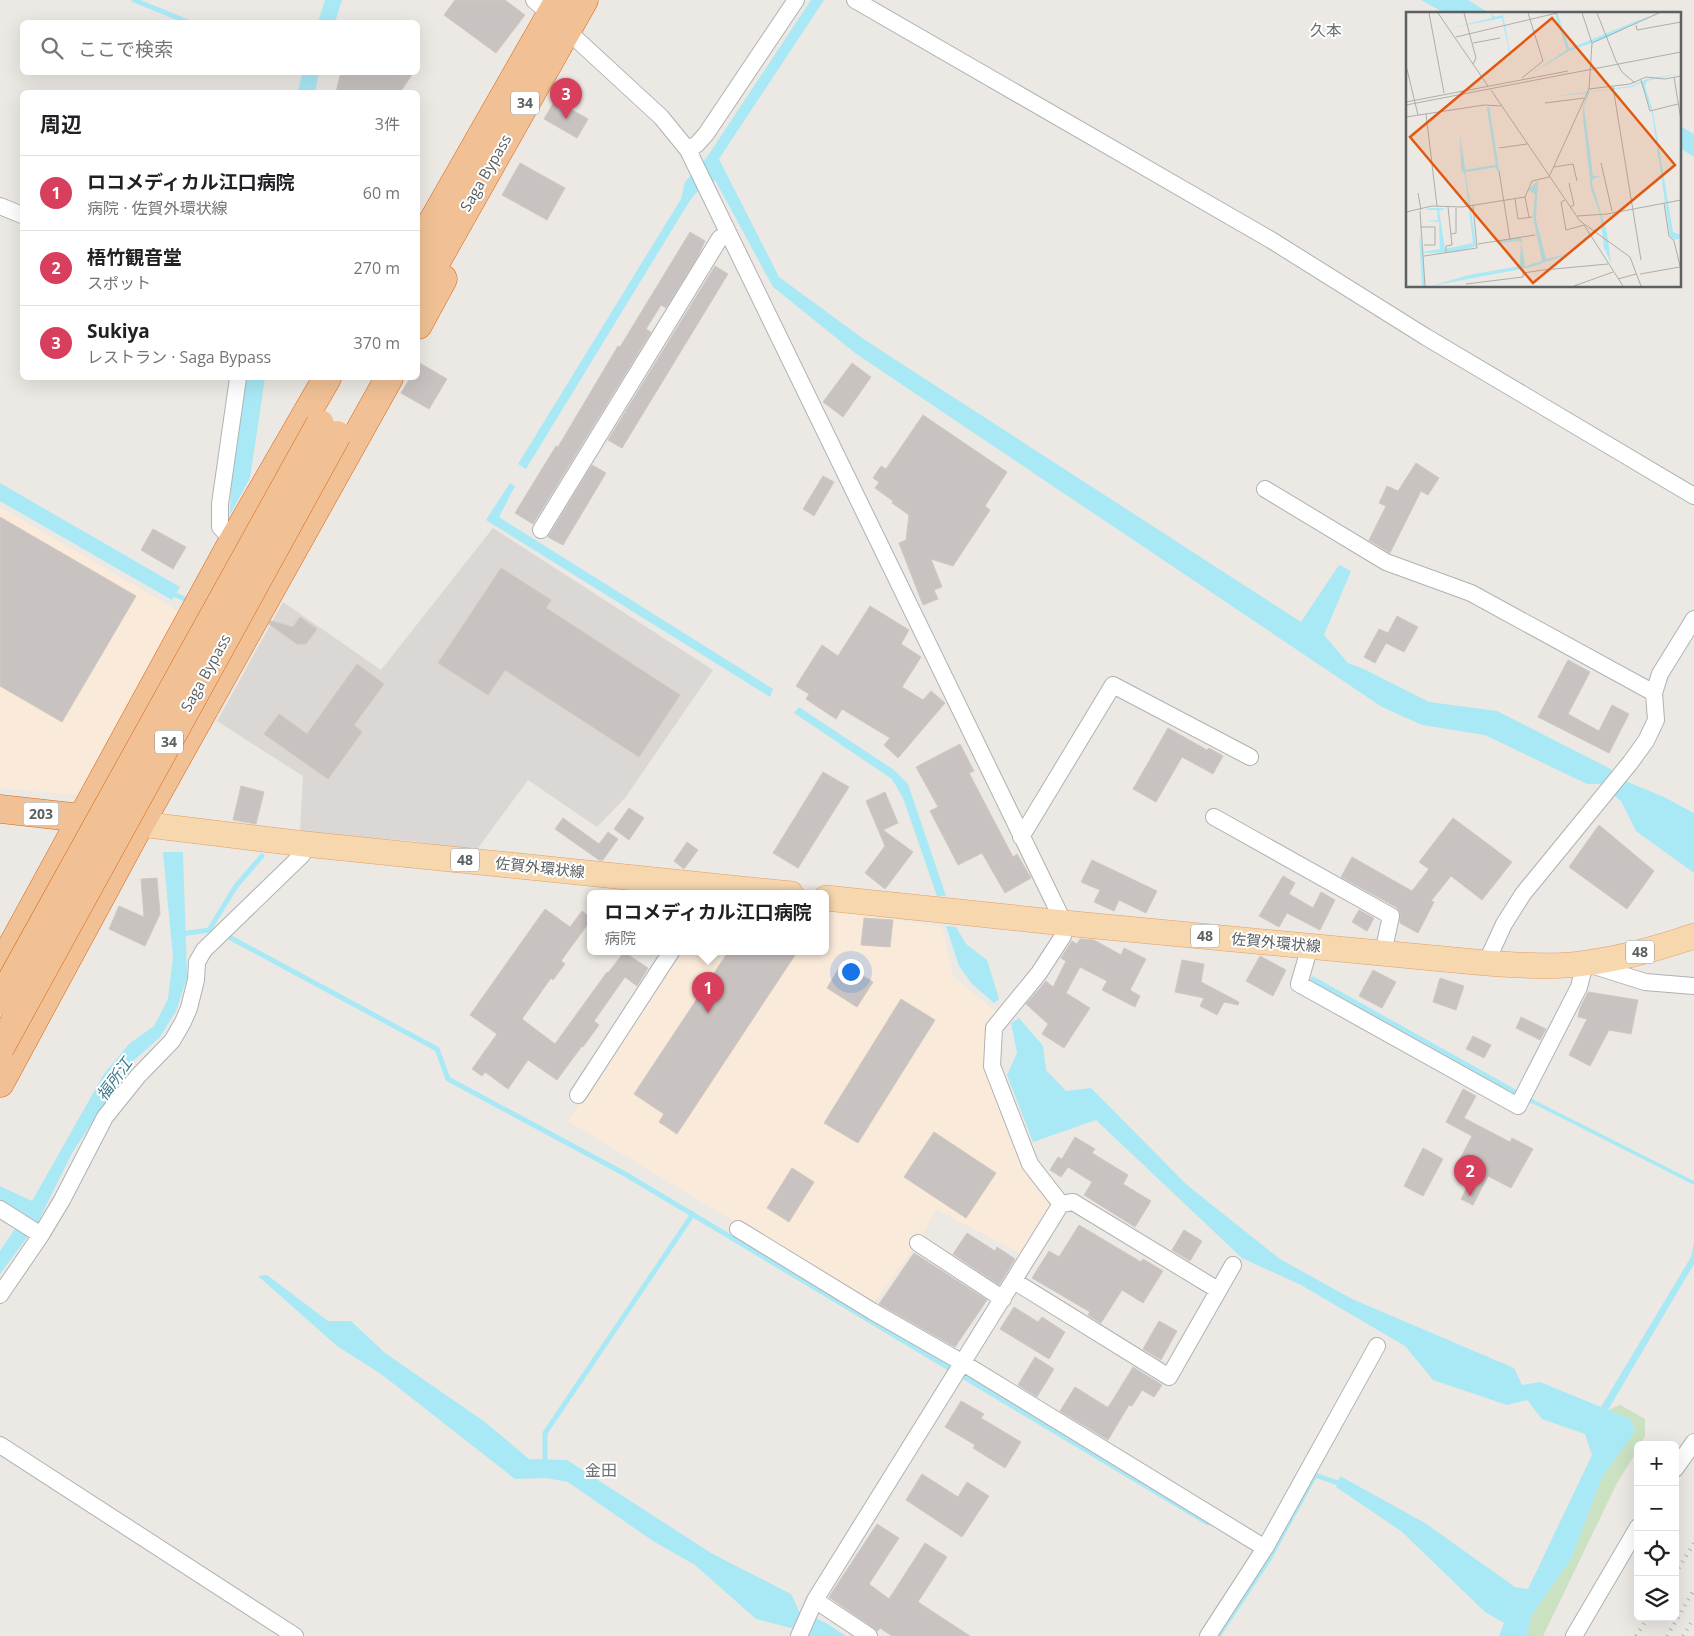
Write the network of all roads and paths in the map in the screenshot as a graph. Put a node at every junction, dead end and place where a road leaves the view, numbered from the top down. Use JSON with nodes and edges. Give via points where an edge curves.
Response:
{"nodes":[{"id":1,"x":584,"y":0,"type":"edge"},
{"id":2,"x":796,"y":0,"type":"edge"},
{"id":3,"x":855,"y":0,"type":"edge"},
{"id":4,"x":552,"y":12,"type":"edge"},
{"id":5,"x":688,"y":150,"type":"junction"},
{"id":6,"x":457,"y":200,"type":"junction"},
{"id":7,"x":0,"y":206,"type":"edge"},
{"id":8,"x":20,"y":214,"type":"edge"},
{"id":9,"x":420,"y":225,"type":"edge"},
{"id":10,"x":729,"y":234,"type":"junction"},
{"id":11,"x":420,"y":245,"type":"edge"},
{"id":12,"x":420,"y":289,"type":"edge"},
{"id":13,"x":420,"y":321,"type":"edge"},
{"id":14,"x":238,"y":380,"type":"edge"},
{"id":15,"x":326,"y":380,"type":"edge"},
{"id":16,"x":344,"y":380,"type":"edge"},
{"id":17,"x":368,"y":380,"type":"edge"},
{"id":18,"x":387,"y":380,"type":"edge"},
{"id":19,"x":328,"y":430,"type":"junction"},
{"id":20,"x":1265,"y":489,"type":"dead end"},
{"id":21,"x":1694,"y":496,"type":"edge"},
{"id":22,"x":541,"y":530,"type":"dead end"},
{"id":23,"x":233,"y":541,"type":"junction"},
{"id":24,"x":1694,"y":619,"type":"edge"},
{"id":25,"x":1654,"y":693,"type":"junction"},
{"id":26,"x":1250,"y":757,"type":"dead end"},
{"id":27,"x":0,"y":809,"type":"edge"},
{"id":28,"x":1214,"y":817,"type":"dead end"},
{"id":29,"x":82,"y":819,"type":"junction"},
{"id":30,"x":140,"y":824,"type":"junction"},
{"id":31,"x":1021,"y":837,"type":"junction"},
{"id":32,"x":305,"y":844,"type":"junction"},
{"id":33,"x":711,"y":890,"type":"edge"},
{"id":34,"x":829,"y":898,"type":"edge"},
{"id":35,"x":1064,"y":923,"type":"junction"},
{"id":36,"x":1694,"y":936,"type":"edge"},
{"id":37,"x":1310,"y":946,"type":"junction"},
{"id":38,"x":1382,"y":953,"type":"junction"},
{"id":39,"x":669,"y":955,"type":"edge"},
{"id":40,"x":1486,"y":963,"type":"junction"},
{"id":41,"x":1585,"y":963,"type":"junction"},
{"id":42,"x":0,"y":968,"type":"edge"},
{"id":43,"x":1694,"y":986,"type":"edge"},
{"id":44,"x":0,"y":1001,"type":"edge"},
{"id":45,"x":0,"y":1048,"type":"edge"},
{"id":46,"x":0,"y":1083,"type":"edge"},
{"id":47,"x":578,"y":1095,"type":"dead end"},
{"id":48,"x":1061,"y":1204,"type":"junction"},
{"id":49,"x":0,"y":1209,"type":"edge"},
{"id":50,"x":738,"y":1229,"type":"dead end"},
{"id":51,"x":41,"y":1235,"type":"junction"},
{"id":52,"x":918,"y":1243,"type":"dead end"},
{"id":53,"x":1233,"y":1265,"type":"dead end"},
{"id":54,"x":1014,"y":1281,"type":"junction"},
{"id":55,"x":1218,"y":1290,"type":"junction"},
{"id":56,"x":0,"y":1295,"type":"edge"},
{"id":57,"x":1002,"y":1299,"type":"junction"},
{"id":58,"x":1377,"y":1346,"type":"dead end"},
{"id":59,"x":963,"y":1363,"type":"junction"},
{"id":60,"x":1694,"y":1442,"type":"edge"},
{"id":61,"x":0,"y":1445,"type":"edge"},
{"id":62,"x":1679,"y":1463,"type":"edge"},
{"id":63,"x":1636,"y":1531,"type":"edge"},
{"id":64,"x":1261,"y":1554,"type":"junction"},
{"id":65,"x":813,"y":1605,"type":"junction"},
{"id":66,"x":295,"y":1636,"type":"edge"},
{"id":67,"x":799,"y":1636,"type":"edge"},
{"id":68,"x":868,"y":1636,"type":"edge"},
{"id":69,"x":1208,"y":1636,"type":"edge"},
{"id":70,"x":1574,"y":1636,"type":"edge"}],
"edges":[{"from":1,"to":4,"type":"highway","name":"Saga Bypass","number":"34"},
{"from":2,"to":5,"type":"street","via":[[706,134]]},
{"from":3,"to":21,"type":"street","via":[[1271,240],[1426,337]]},
{"from":4,"to":5,"type":"street","via":[[661,117]]},
{"from":4,"to":6,"type":"highway","name":"Saga Bypass","number":"34"},
{"from":5,"to":10,"type":"street"},
{"from":6,"to":9,"type":"highway","number":"34"},
{"from":6,"to":11,"type":"highway","name":"Saga Bypass","number":"34"},
{"from":6,"to":12,"type":"highway","name":"Saga Bypass","number":"34"},
{"from":6,"to":13,"type":"highway","number":"34","via":[[449,269]]},
{"from":7,"to":8,"type":"street"},
{"from":10,"to":22,"type":"street","via":[[720,238]]},
{"from":10,"to":31,"type":"street"},
{"from":14,"to":23,"type":"street","via":[[220,504],[220,527]]},
{"from":15,"to":23,"type":"highway","number":"34"},
{"from":16,"to":19,"type":"highway","name":"Saga Bypass","number":"34"},
{"from":17,"to":19,"type":"highway","name":"Saga Bypass","number":"34"},
{"from":18,"to":30,"type":"highway","number":"34"},
{"from":19,"to":44,"type":"highway","name":"Saga Bypass","number":"34","bridge":true},
{"from":19,"to":45,"type":"highway","name":"Saga Bypass","number":"34","bridge":true},
{"from":20,"to":25,"type":"street","via":[[1386,562],[1471,593]]},
{"from":23,"to":29,"type":"highway","number":"34"},
{"from":24,"to":25,"type":"street","via":[[1660,674]]},
{"from":25,"to":40,"type":"street","via":[[1656,720],[1646,741],[1523,894],[1504,924]]},
{"from":26,"to":31,"type":"street","via":[[1113,685]]},
{"from":27,"to":29,"type":"highway","number":"203"},
{"from":28,"to":38,"type":"street","via":[[1391,916]]},
{"from":29,"to":30,"type":"highway","number":"203"},
{"from":29,"to":42,"type":"highway"},
{"from":30,"to":32,"type":"main road","name":"佐賀外環状線","number":"48"},
{"from":30,"to":46,"type":"highway"},
{"from":31,"to":35,"type":"street"},
{"from":32,"to":33,"type":"main road","name":"佐賀外環状線","number":"48"},
{"from":32,"to":51,"type":"street","via":[[302,855],[204,950],[183,1022],[172,1040],[105,1117]]},
{"from":34,"to":35,"type":"main road","name":"佐賀外環状線","number":"48"},
{"from":35,"to":37,"type":"main road","name":"佐賀外環状線","number":"48"},
{"from":35,"to":48,"type":"street","via":[[1063,936],[1039,973],[994,1028],[992,1066],[1030,1164]]},
{"from":36,"to":41,"type":"main road","name":"佐賀外環状線","number":"48","via":[[1657,949]]},
{"from":37,"to":38,"type":"main road","name":"佐賀外環状線","number":"48"},
{"from":37,"to":41,"type":"street","via":[[1299,984],[1518,1106],[1579,987]]},
{"from":38,"to":40,"type":"main road","name":"佐賀外環状線","number":"48"},
{"from":39,"to":47,"type":"street"},
{"from":40,"to":41,"type":"main road","name":"佐賀外環状線","number":"48","via":[[1535,966]]},
{"from":41,"to":43,"type":"street","via":[[1645,982]]},
{"from":48,"to":54,"type":"street"},
{"from":48,"to":55,"type":"street","via":[[1073,1202]]},
{"from":49,"to":51,"type":"street"},
{"from":50,"to":59,"type":"street"},
{"from":51,"to":56,"type":"street"},
{"from":52,"to":57,"type":"street"},
{"from":53,"to":55,"type":"street"},
{"from":54,"to":55,"type":"street","via":[[1170,1377]]},
{"from":54,"to":57,"type":"street"},
{"from":57,"to":59,"type":"street"},
{"from":58,"to":64,"type":"street"},
{"from":59,"to":64,"type":"street"},
{"from":59,"to":65,"type":"street"},
{"from":60,"to":62,"type":"street"},
{"from":61,"to":66,"type":"street"},
{"from":63,"to":70,"type":"street"},
{"from":64,"to":69,"type":"street"},
{"from":65,"to":67,"type":"street"},
{"from":65,"to":68,"type":"street"}]}
